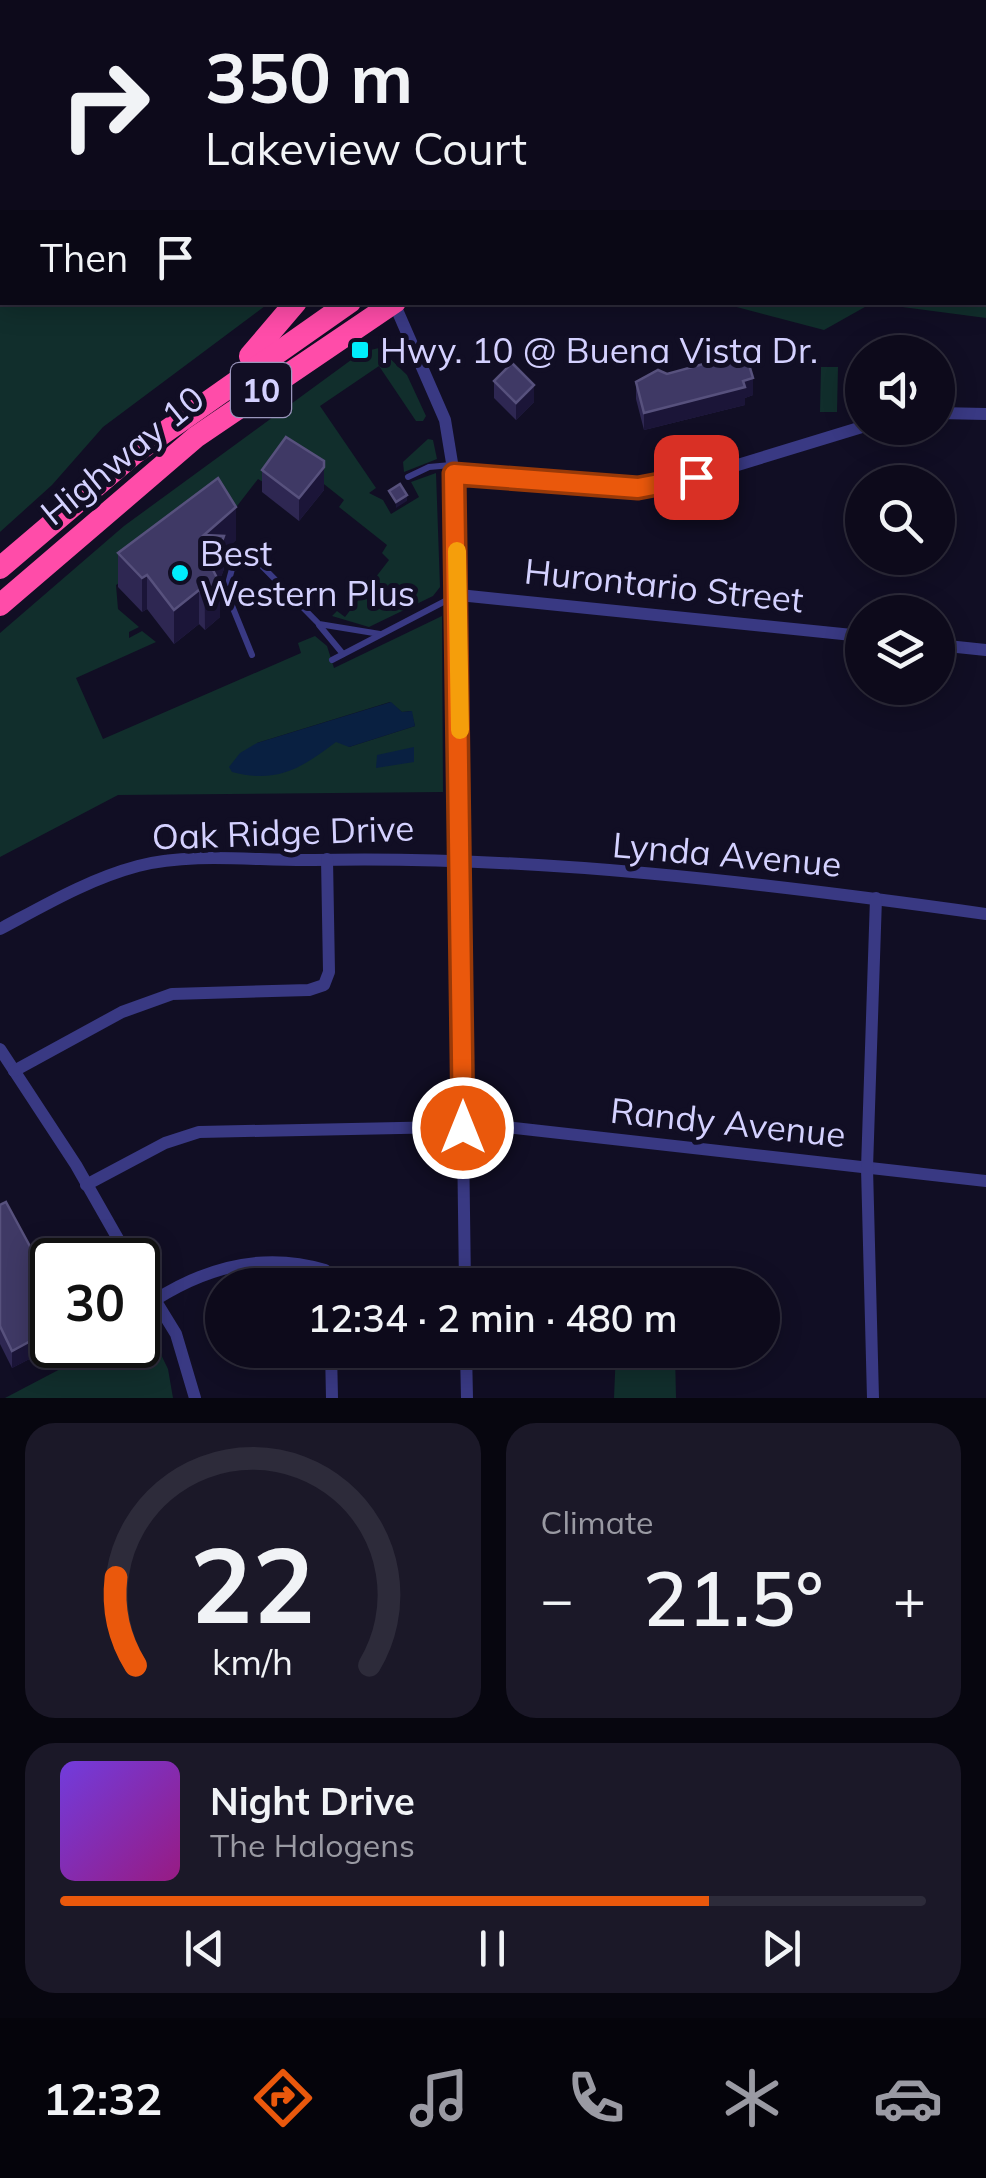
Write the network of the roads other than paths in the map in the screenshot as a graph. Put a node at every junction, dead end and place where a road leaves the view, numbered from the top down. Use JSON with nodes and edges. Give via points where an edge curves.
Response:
{"nodes":[{"id":1,"x":293,"y":305,"type":"edge"},
{"id":2,"x":346,"y":305,"type":"edge"},
{"id":3,"x":391,"y":305,"type":"edge"},
{"id":4,"x":395,"y":305,"type":"edge"},
{"id":5,"x":214,"y":396,"type":"junction"},
{"id":6,"x":955,"y":414,"type":"edge"},
{"id":7,"x":986,"y":414,"type":"edge"},
{"id":8,"x":845,"y":432,"type":"edge"},
{"id":9,"x":453,"y":470,"type":"junction"},
{"id":10,"x":408,"y":477,"type":"dead end"},
{"id":11,"x":0,"y":568,"type":"edge"},
{"id":12,"x":458,"y":595,"type":"junction"},
{"id":13,"x":0,"y":606,"type":"edge"},
{"id":14,"x":319,"y":624,"type":"junction"},
{"id":15,"x":380,"y":634,"type":"junction"},
{"id":16,"x":845,"y":634,"type":"edge"},
{"id":17,"x":955,"y":647,"type":"edge"},
{"id":18,"x":986,"y":650,"type":"edge"},
{"id":19,"x":344,"y":654,"type":"junction"},
{"id":20,"x":252,"y":656,"type":"dead end"},
{"id":21,"x":332,"y":660,"type":"dead end"},
{"id":22,"x":462,"y":858,"type":"junction"},
{"id":23,"x":327,"y":859,"type":"junction"},
{"id":24,"x":876,"y":898,"type":"junction"},
{"id":25,"x":986,"y":914,"type":"edge"},
{"id":26,"x":0,"y":929,"type":"edge"},
{"id":27,"x":0,"y":1049,"type":"edge"},
{"id":28,"x":14,"y":1071,"type":"junction"},
{"id":29,"x":463,"y":1128,"type":"junction"},
{"id":30,"x":867,"y":1168,"type":"junction"},
{"id":31,"x":986,"y":1181,"type":"edge"},
{"id":32,"x":86,"y":1184,"type":"junction"},
{"id":33,"x":117,"y":1238,"type":"edge"},
{"id":34,"x":221,"y":1268,"type":"edge"},
{"id":35,"x":319,"y":1268,"type":"edge"},
{"id":36,"x":465,"y":1268,"type":"edge"},
{"id":37,"x":205,"y":1272,"type":"edge"},
{"id":38,"x":160,"y":1297,"type":"edge"},
{"id":39,"x":160,"y":1309,"type":"edge"},
{"id":40,"x":331,"y":1368,"type":"edge"},
{"id":41,"x":466,"y":1368,"type":"edge"},
{"id":42,"x":194,"y":1398,"type":"edge"},
{"id":43,"x":332,"y":1398,"type":"edge"},
{"id":44,"x":467,"y":1398,"type":"edge"},
{"id":45,"x":873,"y":1398,"type":"edge"}],
"edges":[{"from":1,"to":5,"type":"highway"},
{"from":2,"to":5,"type":"highway","name":"Highway 10","number":"10"},
{"from":3,"to":13,"type":"highway","name":"Highway 10","number":"10","via":[[196,437]]},
{"from":4,"to":9,"type":"street","via":[[444,420]]},
{"from":5,"to":11,"type":"highway","name":"Highway 10","number":"10","via":[[135,453]]},
{"from":6,"to":7,"type":"street"},
{"from":8,"to":9,"type":"street","via":[[672,485],[586,486]]},
{"from":9,"to":10,"type":"lane","via":[[429,467]]},
{"from":9,"to":12,"type":"street"},
{"from":12,"to":15,"type":"lane"},
{"from":12,"to":16,"type":"street","name":"Hurontario Street"},
{"from":12,"to":22,"type":"street"},
{"from":14,"to":15,"type":"lane"},
{"from":14,"to":19,"type":"lane"},
{"from":14,"to":20,"type":"lane","via":[[254,558],[232,570],[226,591]]},
{"from":15,"to":19,"type":"lane"},
{"from":17,"to":18,"type":"street"},
{"from":19,"to":21,"type":"lane"},
{"from":22,"to":23,"type":"street","name":"Oak Ridge Drive"},
{"from":22,"to":24,"type":"street","name":"Lynda Avenue"},
{"from":22,"to":29,"type":"street"},
{"from":23,"to":26,"type":"street","name":"Oak Ridge Drive","via":[[140,866],[87,884]]},
{"from":23,"to":28,"type":"street","via":[[324,985],[172,994],[122,1012]]},
{"from":24,"to":25,"type":"street","name":"Lynda Avenue"},
{"from":24,"to":30,"type":"street"},
{"from":27,"to":28,"type":"street"},
{"from":28,"to":32,"type":"street"},
{"from":29,"to":30,"type":"street","name":"Randy Avenue","via":[[497,1126]]},
{"from":29,"to":32,"type":"street","name":"Randy Avenue","via":[[199,1132]]},
{"from":29,"to":36,"type":"street"},
{"from":30,"to":31,"type":"street","name":"Randy Avenue"},
{"from":30,"to":45,"type":"street"},
{"from":32,"to":33,"type":"street"},
{"from":34,"to":35,"type":"street"},
{"from":37,"to":38,"type":"street"},
{"from":39,"to":42,"type":"street","via":[[182,1348]]},
{"from":40,"to":43,"type":"street"},
{"from":41,"to":44,"type":"street"}]}
